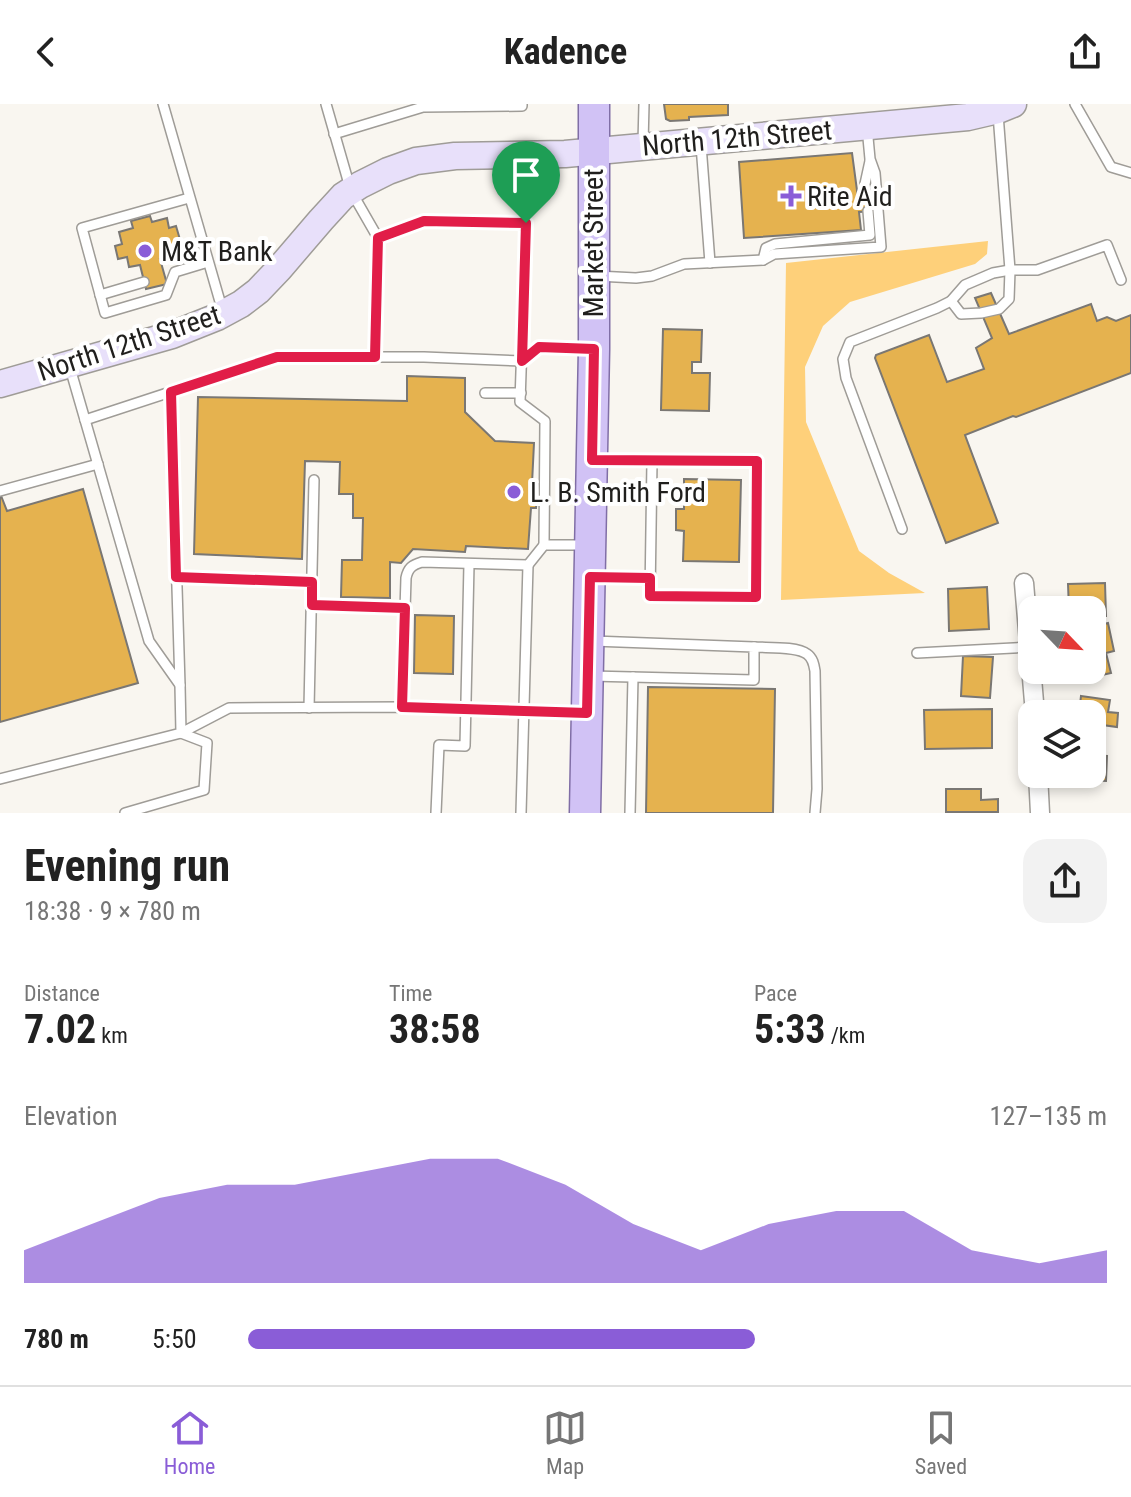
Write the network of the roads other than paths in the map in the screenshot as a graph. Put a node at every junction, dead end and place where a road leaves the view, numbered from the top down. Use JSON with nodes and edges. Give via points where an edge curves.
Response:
{"nodes":[{"id":1,"x":163,"y":104,"type":"edge"},
{"id":2,"x":326,"y":104,"type":"edge"},
{"id":3,"x":522,"y":104,"type":"edge"},
{"id":4,"x":594,"y":104,"type":"edge"},
{"id":5,"x":644,"y":104,"type":"edge"},
{"id":6,"x":1075,"y":104,"type":"edge"},
{"id":7,"x":1006,"y":107,"type":"edge"},
{"id":8,"x":867,"y":127,"type":"junction"},
{"id":9,"x":334,"y":134,"type":"junction"},
{"id":10,"x":701,"y":141,"type":"junction"},
{"id":11,"x":643,"y":147,"type":"junction"},
{"id":12,"x":593,"y":151,"type":"junction"},
{"id":13,"x":870,"y":159,"type":"junction"},
{"id":14,"x":1131,"y":173,"type":"edge"},
{"id":15,"x":351,"y":191,"type":"junction"},
{"id":16,"x":866,"y":197,"type":"dead end"},
{"id":17,"x":189,"y":198,"type":"junction"},
{"id":18,"x":868,"y":211,"type":"dead end"},
{"id":19,"x":378,"y":238,"type":"junction"},
{"id":20,"x":763,"y":260,"type":"junction"},
{"id":21,"x":208,"y":262,"type":"junction"},
{"id":22,"x":710,"y":263,"type":"junction"},
{"id":23,"x":1010,"y":270,"type":"junction"},
{"id":24,"x":593,"y":276,"type":"junction"},
{"id":25,"x":1121,"y":280,"type":"dead end"},
{"id":26,"x":144,"y":282,"type":"dead end"},
{"id":27,"x":100,"y":295,"type":"junction"},
{"id":28,"x":951,"y":301,"type":"junction"},
{"id":29,"x":224,"y":314,"type":"junction"},
{"id":30,"x":594,"y":349,"type":"junction"},
{"id":31,"x":375,"y":357,"type":"junction"},
{"id":32,"x":522,"y":361,"type":"junction"},
{"id":33,"x":69,"y":364,"type":"junction"},
{"id":34,"x":0,"y":384,"type":"edge"},
{"id":35,"x":171,"y":392,"type":"junction"},
{"id":36,"x":485,"y":393,"type":"dead end"},
{"id":37,"x":521,"y":393,"type":"junction"},
{"id":38,"x":85,"y":420,"type":"junction"},
{"id":39,"x":592,"y":460,"type":"junction"},
{"id":40,"x":652,"y":461,"type":"junction"},
{"id":41,"x":98,"y":464,"type":"junction"},
{"id":42,"x":314,"y":480,"type":"dead end"},
{"id":43,"x":0,"y":491,"type":"edge"},
{"id":44,"x":902,"y":529,"type":"dead end"},
{"id":45,"x":544,"y":545,"type":"junction"},
{"id":46,"x":590,"y":545,"type":"junction"},
{"id":47,"x":469,"y":564,"type":"junction"},
{"id":48,"x":528,"y":565,"type":"junction"},
{"id":49,"x":176,"y":577,"type":"junction"},
{"id":50,"x":590,"y":577,"type":"junction"},
{"id":51,"x":650,"y":578,"type":"junction"},
{"id":52,"x":312,"y":582,"type":"junction"},
{"id":53,"x":1024,"y":583,"type":"dead end"},
{"id":54,"x":1025,"y":596,"type":"edge"},
{"id":55,"x":312,"y":605,"type":"junction"},
{"id":56,"x":405,"y":608,"type":"junction"},
{"id":57,"x":588,"y":641,"type":"junction"},
{"id":58,"x":754,"y":647,"type":"junction"},
{"id":59,"x":1018,"y":648,"type":"edge"},
{"id":60,"x":917,"y":653,"type":"dead end"},
{"id":61,"x":588,"y":676,"type":"junction"},
{"id":62,"x":633,"y":677,"type":"junction"},
{"id":63,"x":180,"y":685,"type":"junction"},
{"id":64,"x":402,"y":707,"type":"junction"},
{"id":65,"x":309,"y":708,"type":"junction"},
{"id":66,"x":466,"y":709,"type":"junction"},
{"id":67,"x":524,"y":712,"type":"junction"},
{"id":68,"x":587,"y":713,"type":"junction"},
{"id":69,"x":181,"y":733,"type":"junction"},
{"id":70,"x":0,"y":779,"type":"edge"},
{"id":71,"x":1039,"y":788,"type":"edge"},
{"id":72,"x":125,"y":813,"type":"edge"},
{"id":73,"x":436,"y":813,"type":"edge"},
{"id":74,"x":521,"y":813,"type":"edge"},
{"id":75,"x":585,"y":813,"type":"edge"},
{"id":76,"x":630,"y":813,"type":"edge"},
{"id":77,"x":815,"y":813,"type":"edge"},
{"id":78,"x":1040,"y":813,"type":"edge"}],
"edges":[{"from":1,"to":17,"type":"lane"},
{"from":2,"to":9,"type":"lane"},
{"from":3,"to":9,"type":"lane","via":[[423,107]]},
{"from":4,"to":12,"type":"main road","name":"Market Street"},
{"from":5,"to":11,"type":"lane"},
{"from":6,"to":14,"type":"lane","via":[[1111,167]]},
{"from":7,"to":8,"type":"main road","name":"North 12th Street","via":[[968,117]]},
{"from":7,"to":23,"type":"lane"},
{"from":8,"to":10,"type":"main road","name":"North 12th Street"},
{"from":8,"to":13,"type":"lane"},
{"from":9,"to":15,"type":"lane"},
{"from":10,"to":11,"type":"main road","name":"North 12th Street"},
{"from":10,"to":22,"type":"lane"},
{"from":11,"to":12,"type":"main road","name":"North 12th Street"},
{"from":12,"to":15,"type":"main road","name":"North 12th Street","via":[[432,158],[388,171]]},
{"from":12,"to":24,"type":"main road","name":"Market Street"},
{"from":13,"to":16,"type":"lane"},
{"from":13,"to":20,"type":"lane","via":[[881,247],[774,254]]},
{"from":15,"to":19,"type":"lane"},
{"from":15,"to":29,"type":"main road","name":"North 12th Street","via":[[268,281]]},
{"from":17,"to":21,"type":"lane"},
{"from":17,"to":27,"type":"lane","via":[[82,228]]},
{"from":18,"to":20,"type":"lane","via":[[870,235],[775,244],[766,248]]},
{"from":19,"to":31,"type":"lane"},
{"from":19,"to":32,"type":"lane","via":[[424,221],[526,223]]},
{"from":20,"to":22,"type":"lane"},
{"from":21,"to":27,"type":"lane","via":[[170,274],[166,295],[105,313]]},
{"from":21,"to":29,"type":"lane"},
{"from":22,"to":24,"type":"lane","via":[[684,264],[636,278]]},
{"from":23,"to":25,"type":"lane","via":[[1037,270],[1107,245]]},
{"from":23,"to":28,"type":"lane","via":[[965,285]]},
{"from":23,"to":28,"type":"lane","via":[[1009,299],[999,309],[961,314]]},
{"from":24,"to":30,"type":"main road","name":"Market Street"},
{"from":26,"to":27,"type":"lane"},
{"from":28,"to":44,"type":"lane","via":[[850,342],[843,359]]},
{"from":29,"to":33,"type":"main road","name":"North 12th Street","via":[[172,335]]},
{"from":30,"to":32,"type":"lane","via":[[539,347]]},
{"from":30,"to":39,"type":"main road","name":"Market Street"},
{"from":31,"to":32,"type":"lane"},
{"from":31,"to":35,"type":"lane","via":[[277,357]]},
{"from":32,"to":37,"type":"lane"},
{"from":33,"to":34,"type":"main road","name":"North 12th Street"},
{"from":33,"to":38,"type":"lane"},
{"from":35,"to":38,"type":"lane"},
{"from":35,"to":49,"type":"lane"},
{"from":36,"to":37,"type":"lane"},
{"from":37,"to":45,"type":"lane","via":[[520,402],[545,421]]},
{"from":38,"to":41,"type":"lane"},
{"from":39,"to":40,"type":"lane"},
{"from":39,"to":46,"type":"main road","name":"Market Street"},
{"from":40,"to":51,"type":"lane"},
{"from":40,"to":51,"type":"lane","via":[[757,461],[756,597],[650,596]]},
{"from":41,"to":43,"type":"lane"},
{"from":41,"to":63,"type":"lane","via":[[149,641]]},
{"from":42,"to":52,"type":"lane"},
{"from":45,"to":46,"type":"lane"},
{"from":45,"to":48,"type":"lane"},
{"from":46,"to":50,"type":"main road","name":"Market Street"},
{"from":47,"to":48,"type":"lane"},
{"from":47,"to":56,"type":"lane","via":[[414,564],[406,578]]},
{"from":47,"to":66,"type":"lane"},
{"from":48,"to":67,"type":"lane"},
{"from":49,"to":52,"type":"lane"},
{"from":49,"to":63,"type":"lane"},
{"from":50,"to":51,"type":"lane"},
{"from":50,"to":57,"type":"main road","name":"Market Street"},
{"from":52,"to":55,"type":"lane"},
{"from":53,"to":54,"type":"street"},
{"from":55,"to":56,"type":"lane"},
{"from":55,"to":65,"type":"lane"},
{"from":56,"to":64,"type":"lane"},
{"from":57,"to":58,"type":"lane"},
{"from":57,"to":61,"type":"main road","name":"Market Street"},
{"from":58,"to":62,"type":"lane","via":[[754,680]]},
{"from":58,"to":77,"type":"lane","via":[[798,650],[813,661]]},
{"from":59,"to":60,"type":"lane"},
{"from":61,"to":62,"type":"lane"},
{"from":61,"to":68,"type":"main road","name":"Market Street"},
{"from":62,"to":76,"type":"lane"},
{"from":63,"to":69,"type":"lane"},
{"from":64,"to":65,"type":"lane"},
{"from":64,"to":66,"type":"lane"},
{"from":65,"to":69,"type":"lane","via":[[229,708]]},
{"from":66,"to":67,"type":"lane"},
{"from":66,"to":73,"type":"lane","via":[[465,746],[439,745]]},
{"from":67,"to":68,"type":"lane"},
{"from":67,"to":74,"type":"lane"},
{"from":68,"to":75,"type":"main road","name":"Market Street"},
{"from":69,"to":70,"type":"lane"},
{"from":69,"to":72,"type":"lane","via":[[207,743],[204,790]]},
{"from":71,"to":78,"type":"street"}]}
